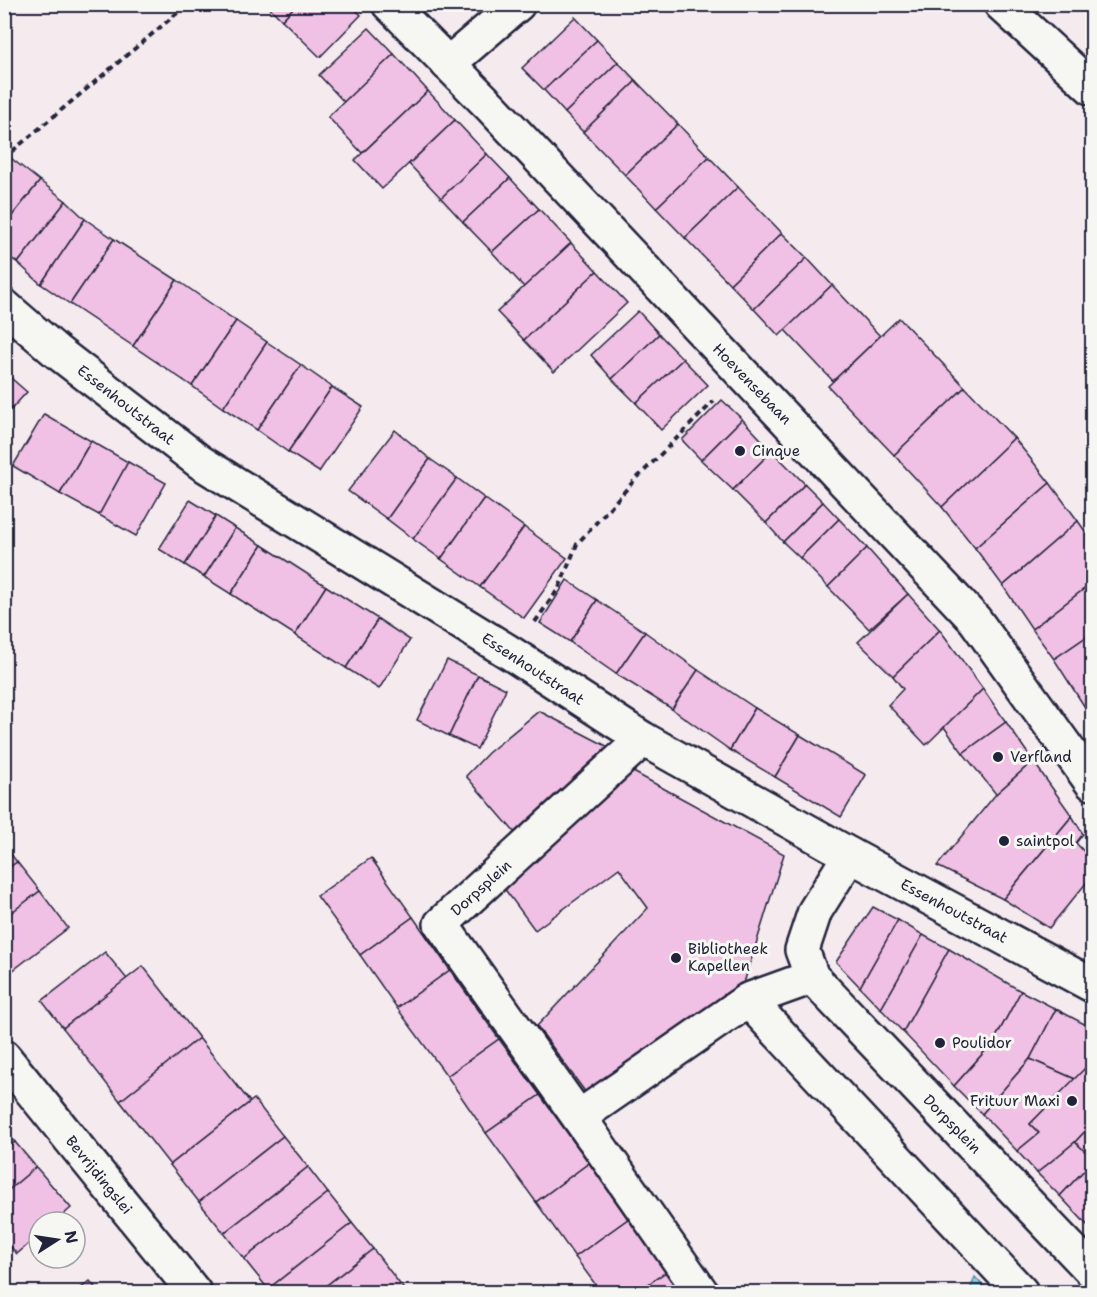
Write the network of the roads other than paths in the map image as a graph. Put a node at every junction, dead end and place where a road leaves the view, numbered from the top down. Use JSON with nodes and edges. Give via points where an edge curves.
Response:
{"nodes":[{"id":1,"x":389,"y":4,"type":"edge"},
{"id":2,"x":518,"y":4,"type":"edge"},
{"id":3,"x":1001,"y":4,"type":"edge"},
{"id":4,"x":448,"y":64,"type":"junction"},
{"id":5,"x":1092,"y":88,"type":"edge"},
{"id":6,"x":4,"y":306,"type":"edge"},
{"id":7,"x":643,"y":739,"type":"junction"},
{"id":8,"x":1092,"y":783,"type":"edge"},
{"id":9,"x":850,"y":855,"type":"junction"},
{"id":10,"x":812,"y":977,"type":"junction"},
{"id":11,"x":1092,"y":985,"type":"edge"},
{"id":12,"x":748,"y":1000,"type":"junction"},
{"id":13,"x":4,"y":1057,"type":"edge"},
{"id":14,"x":579,"y":1117,"type":"junction"},
{"id":15,"x":1092,"y":1271,"type":"edge"},
{"id":16,"x":194,"y":1293,"type":"edge"},
{"id":17,"x":701,"y":1293,"type":"edge"},
{"id":18,"x":1021,"y":1293,"type":"edge"}],
"edges":[{"from":1,"to":4,"type":"street","name":"Hoevensebaan"},
{"from":2,"to":4,"type":"street"},
{"from":3,"to":5,"type":"street"},
{"from":4,"to":8,"type":"street","name":"Hoevensebaan","via":[[975,620]]},
{"from":6,"to":7,"type":"street","name":"Essenhoutstraat","via":[[200,462]]},
{"from":7,"to":9,"type":"street","name":"Essenhoutstraat"},
{"from":7,"to":14,"type":"street","name":"Dorpsplein","via":[[441,924]]},
{"from":9,"to":10,"type":"street","name":"Dorpsplein","via":[[815,911],[802,950]]},
{"from":9,"to":11,"type":"street","name":"Essenhoutstraat"},
{"from":10,"to":12,"type":"street"},
{"from":10,"to":15,"type":"street","name":"Dorpsplein"},
{"from":12,"to":14,"type":"street"},
{"from":12,"to":18,"type":"street"},
{"from":13,"to":16,"type":"street","name":"Bevrijdingslei"},
{"from":14,"to":17,"type":"street","name":"Dorpsplein"}]}
